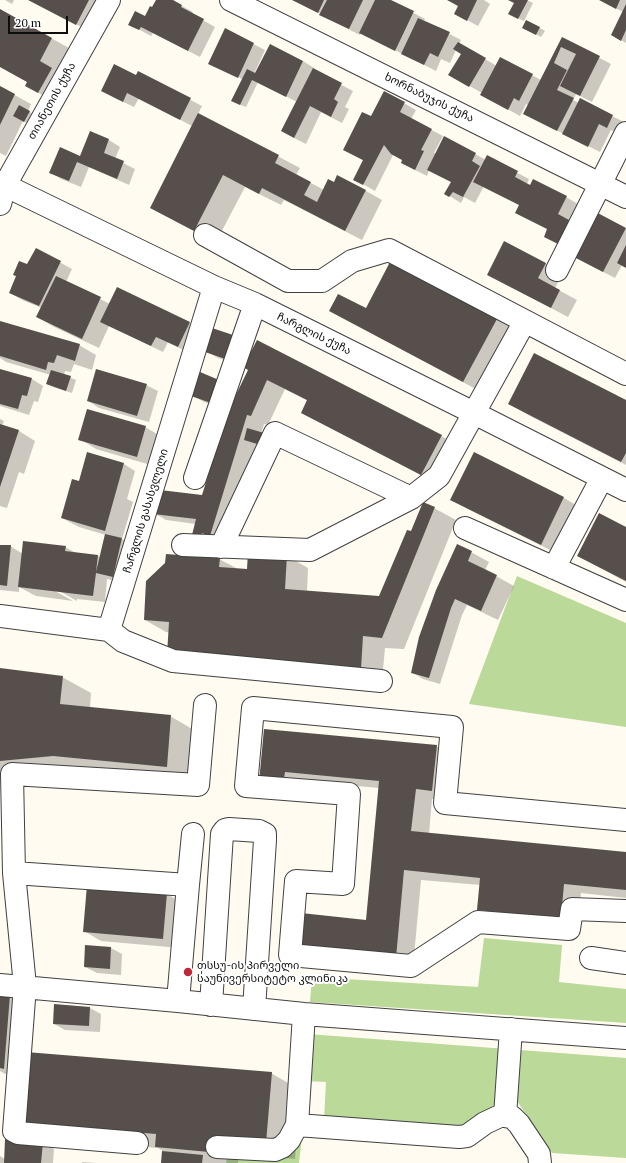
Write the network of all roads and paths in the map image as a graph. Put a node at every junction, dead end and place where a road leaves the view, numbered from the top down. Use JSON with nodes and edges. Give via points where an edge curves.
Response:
{"nodes":[{"id":1,"x":109,"y":0,"type":"edge"},
{"id":2,"x":231,"y":0,"type":"edge"},
{"id":3,"x":626,"y":133,"type":"edge"},
{"id":4,"x":601,"y":184,"type":"junction"},
{"id":5,"x":2,"y":191,"type":"edge"},
{"id":6,"x":626,"y":197,"type":"edge"},
{"id":7,"x":205,"y":235,"type":"dead end"},
{"id":8,"x":557,"y":270,"type":"dead end"},
{"id":9,"x":214,"y":287,"type":"junction"},
{"id":10,"x":255,"y":304,"type":"junction"},
{"id":11,"x":525,"y":321,"type":"junction"},
{"id":12,"x":626,"y":374,"type":"edge"},
{"id":13,"x":474,"y":413,"type":"junction"},
{"id":14,"x":194,"y":478,"type":"dead end"},
{"id":15,"x":602,"y":478,"type":"junction"},
{"id":16,"x":626,"y":490,"type":"edge"},
{"id":17,"x":411,"y":498,"type":"junction"},
{"id":18,"x":465,"y":528,"type":"dead end"},
{"id":19,"x":183,"y":545,"type":"dead end"},
{"id":20,"x":222,"y":547,"type":"junction"},
{"id":21,"x":554,"y":568,"type":"junction"},
{"id":22,"x":626,"y":600,"type":"edge"},
{"id":23,"x":0,"y":616,"type":"edge"},
{"id":24,"x":110,"y":630,"type":"junction"},
{"id":25,"x":381,"y":681,"type":"dead end"},
{"id":26,"x":205,"y":705,"type":"dead end"},
{"id":27,"x":6,"y":776,"type":"edge"},
{"id":28,"x":626,"y":820,"type":"edge"},
{"id":29,"x":193,"y":834,"type":"dead end"},
{"id":30,"x":14,"y":873,"type":"junction"},
{"id":31,"x":188,"y":885,"type":"junction"},
{"id":32,"x":626,"y":912,"type":"edge"},
{"id":33,"x":591,"y":958,"type":"dead end"},
{"id":34,"x":626,"y":963,"type":"edge"},
{"id":35,"x":0,"y":985,"type":"edge"},
{"id":36,"x":25,"y":986,"type":"junction"},
{"id":37,"x":178,"y":1001,"type":"junction"},
{"id":38,"x":211,"y":1005,"type":"junction"},
{"id":39,"x":254,"y":1009,"type":"junction"},
{"id":40,"x":304,"y":1014,"type":"junction"},
{"id":41,"x":511,"y":1029,"type":"junction"},
{"id":42,"x":626,"y":1038,"type":"edge"},
{"id":43,"x":505,"y":1116,"type":"junction"},
{"id":44,"x":297,"y":1124,"type":"junction"},
{"id":45,"x":137,"y":1143,"type":"dead end"},
{"id":46,"x":217,"y":1147,"type":"dead end"},
{"id":47,"x":540,"y":1163,"type":"edge"}],
"edges":[{"from":1,"to":5,"type":"street","name":"თიანეთის ქუჩა"},
{"from":2,"to":4,"type":"street","name":"ხორნაბუჯის ქუჩა"},
{"from":3,"to":4,"type":"street"},
{"from":4,"to":6,"type":"street","name":"ხორნაბუჯის ქუჩა"},
{"from":4,"to":8,"type":"street"},
{"from":5,"to":9,"type":"street","name":"ჩარგლის ქუჩა"},
{"from":7,"to":11,"type":"street","via":[[288,281],[322,281],[352,261],[389,250]]},
{"from":9,"to":10,"type":"street","name":"ჩარგლის ქუჩა"},
{"from":9,"to":24,"type":"street","name":"ჩარგლის გასასვლელი"},
{"from":10,"to":13,"type":"street","name":"ჩარგლის ქუჩა"},
{"from":10,"to":14,"type":"street"},
{"from":11,"to":12,"type":"street"},
{"from":11,"to":13,"type":"street"},
{"from":13,"to":15,"type":"street","name":"ჩარგლის ქუჩა"},
{"from":13,"to":17,"type":"street","via":[[439,476]]},
{"from":15,"to":16,"type":"street","name":"ჩარგლის ქუჩა"},
{"from":15,"to":21,"type":"street"},
{"from":17,"to":20,"type":"street","via":[[310,550]]},
{"from":17,"to":20,"type":"street","via":[[275,433]]},
{"from":18,"to":21,"type":"street"},
{"from":19,"to":20,"type":"street"},
{"from":21,"to":22,"type":"street"},
{"from":23,"to":24,"type":"street"},
{"from":24,"to":25,"type":"street","via":[[123,641],[173,661]]},
{"from":26,"to":27,"type":"street","via":[[198,785]]},
{"from":27,"to":30,"type":"street"},
{"from":28,"to":32,"type":"street","via":[[445,803],[452,727],[253,708],[246,786],[349,794],[343,884],[296,881],[290,955],[411,966],[478,922],[569,929],[572,909]]},
{"from":29,"to":31,"type":"street"},
{"from":30,"to":31,"type":"street"},
{"from":30,"to":36,"type":"street"},
{"from":31,"to":37,"type":"street"},
{"from":33,"to":34,"type":"street"},
{"from":35,"to":36,"type":"street"},
{"from":36,"to":37,"type":"street"},
{"from":36,"to":45,"type":"street","via":[[14,1132]]},
{"from":37,"to":38,"type":"street"},
{"from":38,"to":39,"type":"street"},
{"from":38,"to":39,"type":"street","via":[[222,834],[229,829],[260,831],[265,834],[265,840]]},
{"from":39,"to":40,"type":"street"},
{"from":40,"to":41,"type":"street"},
{"from":40,"to":44,"type":"street"},
{"from":41,"to":42,"type":"street"},
{"from":41,"to":43,"type":"street"},
{"from":43,"to":44,"type":"street","via":[[485,1123],[467,1136],[459,1137]]},
{"from":43,"to":47,"type":"street","via":[[512,1117],[520,1124],[539,1154]]},
{"from":44,"to":46,"type":"street","via":[[289,1140],[275,1150]]}]}
